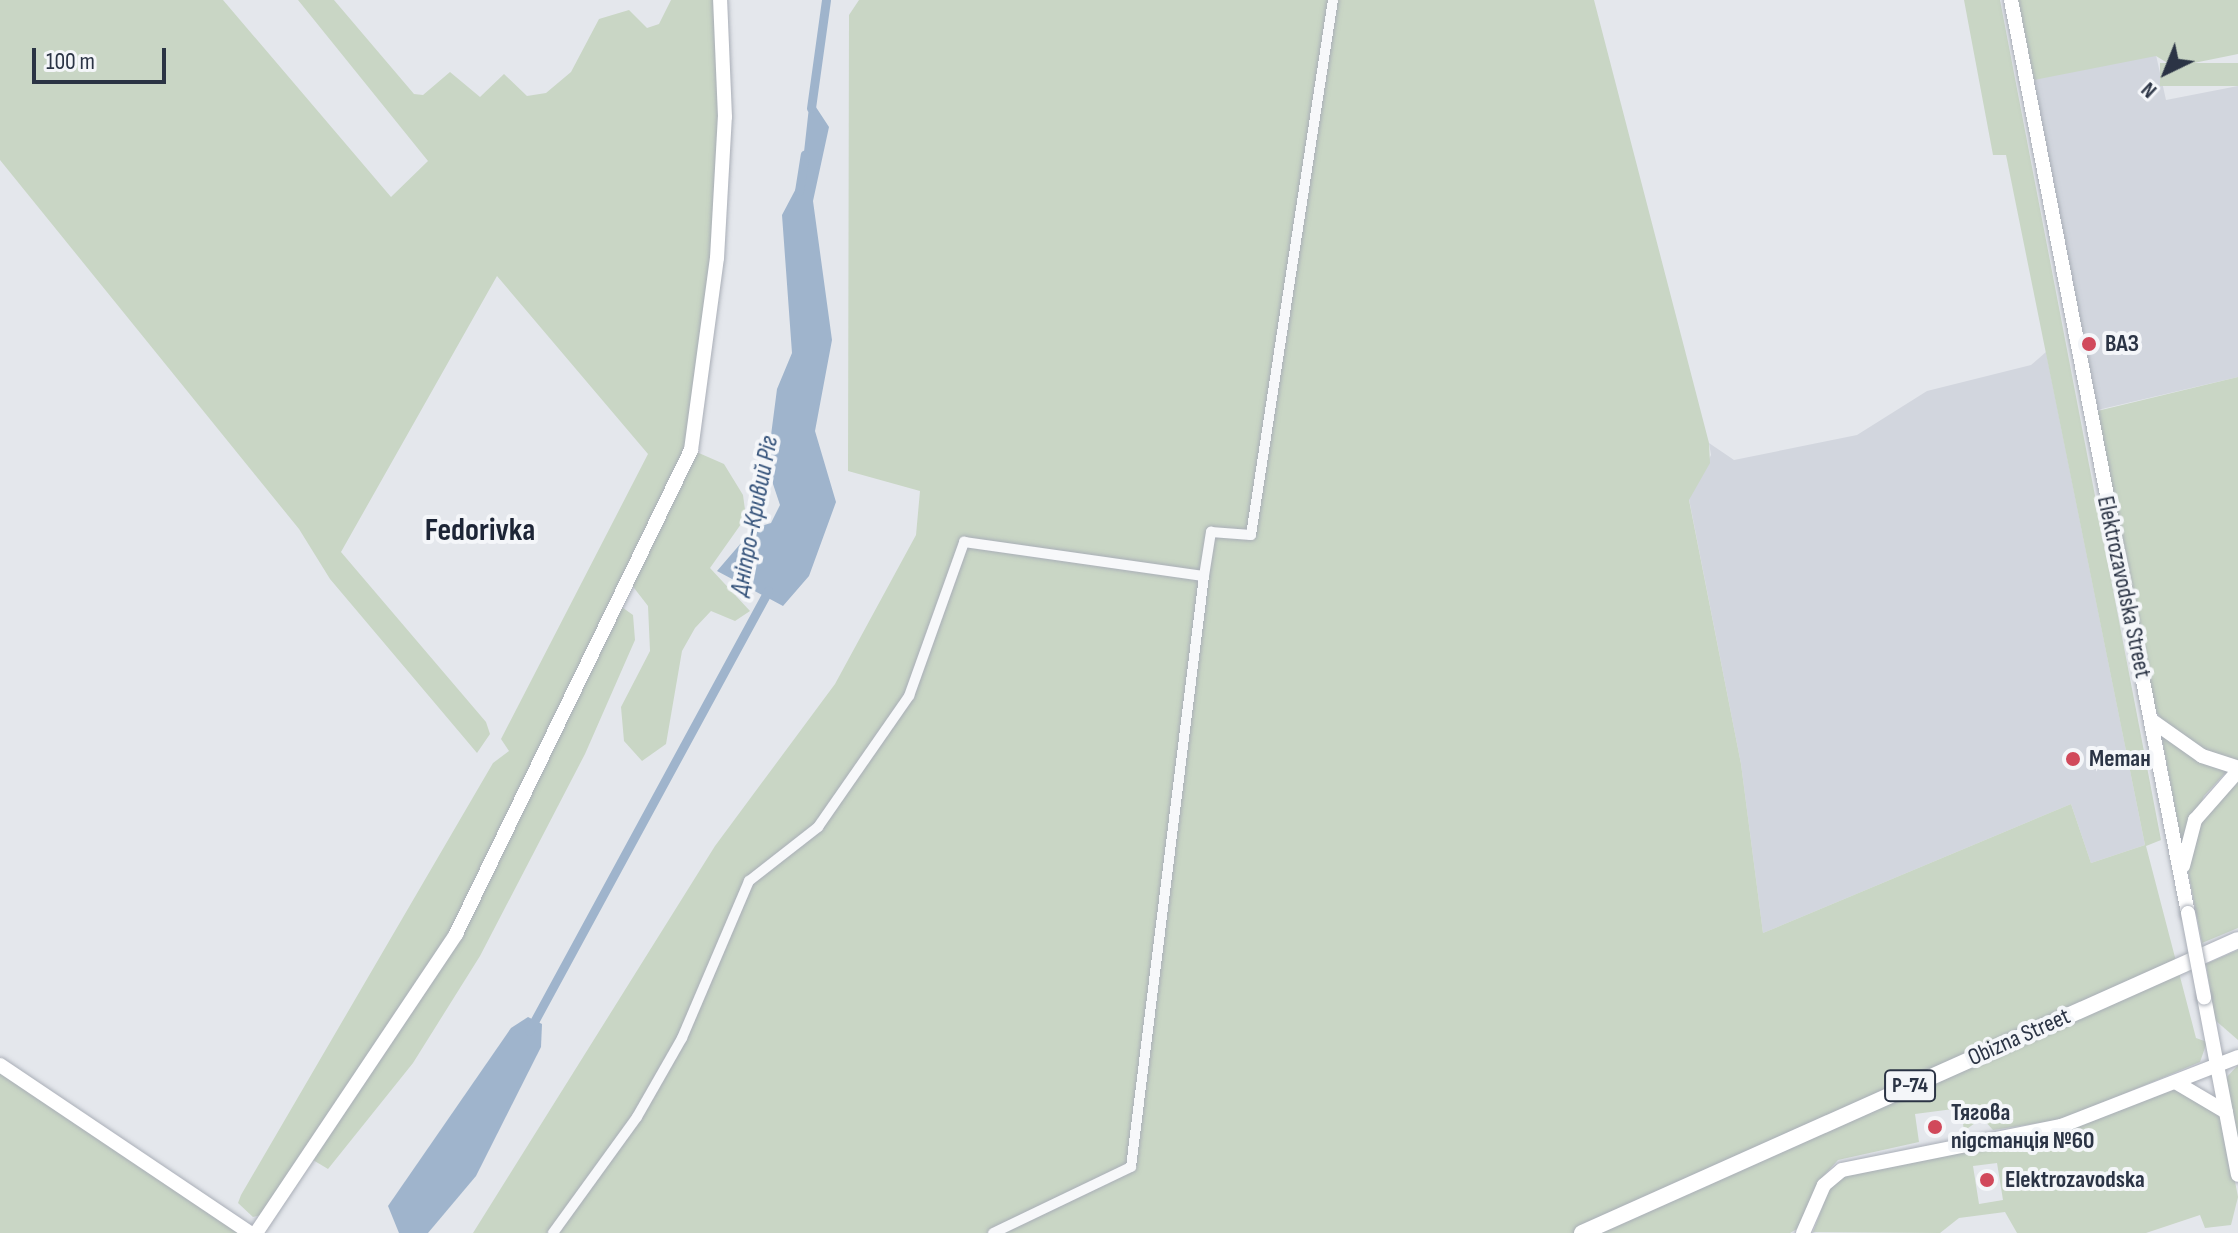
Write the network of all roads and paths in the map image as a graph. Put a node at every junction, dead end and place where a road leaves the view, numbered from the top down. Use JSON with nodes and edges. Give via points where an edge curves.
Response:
{"nodes":[{"id":1,"x":720,"y":0,"type":"edge"},
{"id":2,"x":1333,"y":0,"type":"edge"},
{"id":3,"x":2011,"y":0,"type":"edge"},
{"id":4,"x":1204,"y":576,"type":"junction"},
{"id":5,"x":2151,"y":720,"type":"junction"},
{"id":6,"x":2238,"y":769,"type":"edge"},
{"id":7,"x":2181,"y":874,"type":"junction"},
{"id":8,"x":2238,"y":940,"type":"edge"},
{"id":9,"x":2238,"y":1057,"type":"edge"},
{"id":10,"x":0,"y":1065,"type":"edge"},
{"id":11,"x":2217,"y":1067,"type":"junction"},
{"id":12,"x":2177,"y":1083,"type":"junction"},
{"id":13,"x":2226,"y":1112,"type":"junction"},
{"id":14,"x":2238,"y":1175,"type":"edge"},
{"id":15,"x":253,"y":1233,"type":"edge"},
{"id":16,"x":553,"y":1233,"type":"edge"},
{"id":17,"x":993,"y":1233,"type":"edge"},
{"id":18,"x":1582,"y":1233,"type":"edge"},
{"id":19,"x":1803,"y":1233,"type":"edge"}],
"edges":[{"from":1,"to":15,"type":"main road","via":[[725,117],[717,258],[691,450],[456,934]]},
{"from":2,"to":4,"type":"street","via":[[1251,535],[1211,532]]},
{"from":3,"to":5,"type":"main road","name":"Elektrozavodska Street"},
{"from":4,"to":16,"type":"street","via":[[964,542],[909,696],[818,827],[749,881],[682,1038],[637,1117]]},
{"from":4,"to":17,"type":"street","via":[[1131,1167]]},
{"from":5,"to":6,"type":"main road","via":[[2202,756]]},
{"from":5,"to":7,"type":"main road","name":"Elektrozavodska Street"},
{"from":6,"to":7,"type":"main road","via":[[2195,820]]},
{"from":7,"to":11,"type":"main road","name":"Elektrozavodska Street","bridge":true},
{"from":8,"to":18,"type":"main road","name":"Obizna Street","number":"Р-74"},
{"from":9,"to":11,"type":"main road"},
{"from":10,"to":15,"type":"main road"},
{"from":11,"to":12,"type":"main road"},
{"from":11,"to":13,"type":"main road","name":"Elektrozavodska Street"},
{"from":12,"to":13,"type":"main road"},
{"from":12,"to":19,"type":"main road","via":[[2061,1126],[1842,1170],[1824,1185]]},
{"from":13,"to":14,"type":"main road","name":"Elektrozavodska Street"}]}
